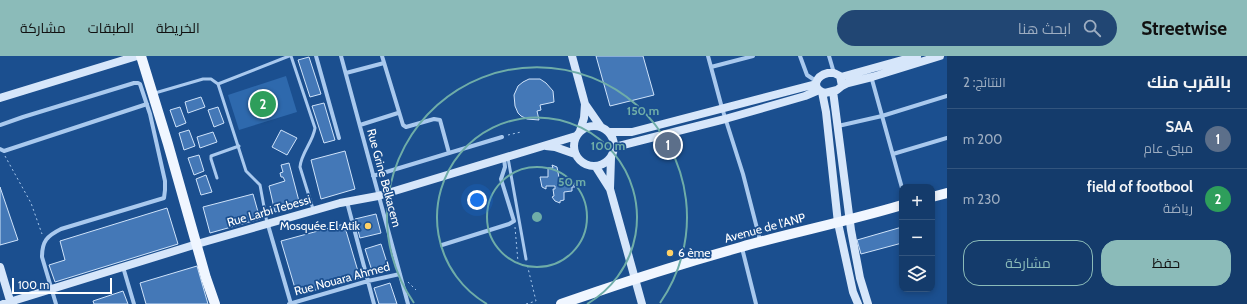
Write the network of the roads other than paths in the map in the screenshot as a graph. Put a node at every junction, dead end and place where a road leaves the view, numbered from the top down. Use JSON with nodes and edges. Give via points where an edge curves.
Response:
{"nodes":[{"id":1,"x":137,"y":56,"type":"edge"},
{"id":2,"x":141,"y":56,"type":"edge"},
{"id":3,"x":290,"y":56,"type":"edge"},
{"id":4,"x":316,"y":56,"type":"edge"},
{"id":5,"x":342,"y":56,"type":"edge"},
{"id":6,"x":382,"y":56,"type":"edge"},
{"id":7,"x":572,"y":56,"type":"edge"},
{"id":8,"x":708,"y":56,"type":"edge"},
{"id":9,"x":753,"y":56,"type":"edge"},
{"id":10,"x":800,"y":56,"type":"edge"},
{"id":11,"x":829,"y":56,"type":"edge"},
{"id":12,"x":917,"y":56,"type":"edge"},
{"id":13,"x":940,"y":56,"type":"edge"},
{"id":14,"x":384,"y":63,"type":"junction"},
{"id":15,"x":711,"y":67,"type":"junction"},
{"id":16,"x":346,"y":73,"type":"junction"},
{"id":17,"x":870,"y":74,"type":"junction"},
{"id":18,"x":838,"y":75,"type":"junction"},
{"id":19,"x":218,"y":84,"type":"junction"},
{"id":20,"x":842,"y":86,"type":"junction"},
{"id":21,"x":818,"y":87,"type":"junction"},
{"id":22,"x":833,"y":91,"type":"junction"},
{"id":23,"x":153,"y":94,"type":"junction"},
{"id":24,"x":947,"y":96,"type":"edge"},
{"id":25,"x":0,"y":98,"type":"edge"},
{"id":26,"x":147,"y":104,"type":"junction"},
{"id":27,"x":585,"y":104,"type":"junction"},
{"id":28,"x":722,"y":108,"type":"junction"},
{"id":29,"x":398,"y":113,"type":"junction"},
{"id":30,"x":882,"y":116,"type":"junction"},
{"id":31,"x":725,"y":119,"type":"junction"},
{"id":32,"x":0,"y":125,"type":"edge"},
{"id":33,"x":360,"y":125,"type":"junction"},
{"id":34,"x":837,"y":126,"type":"junction"},
{"id":35,"x":601,"y":127,"type":"junction"},
{"id":36,"x":610,"y":132,"type":"junction"},
{"id":37,"x":578,"y":134,"type":"junction"},
{"id":38,"x":502,"y":137,"type":"road end"},
{"id":39,"x":339,"y":138,"type":"dead end"},
{"id":40,"x":947,"y":138,"type":"edge"},
{"id":41,"x":544,"y":145,"type":"junction"},
{"id":42,"x":239,"y":146,"type":"junction"},
{"id":43,"x":615,"y":147,"type":"junction"},
{"id":44,"x":1,"y":150,"type":"edge"},
{"id":45,"x":449,"y":153,"type":"junction"},
{"id":46,"x":575,"y":154,"type":"junction"},
{"id":47,"x":893,"y":154,"type":"junction"},
{"id":48,"x":506,"y":157,"type":"junction"},
{"id":49,"x":611,"y":158,"type":"junction"},
{"id":50,"x":596,"y":166,"type":"junction"},
{"id":51,"x":833,"y":168,"type":"junction"},
{"id":52,"x":843,"y":168,"type":"junction"},
{"id":53,"x":373,"y":176,"type":"junction"},
{"id":54,"x":217,"y":178,"type":"dead end"},
{"id":55,"x":901,"y":184,"type":"edge"},
{"id":56,"x":610,"y":189,"type":"junction"},
{"id":57,"x":947,"y":194,"type":"edge"},
{"id":58,"x":378,"y":196,"type":"junction"},
{"id":59,"x":935,"y":196,"type":"edge"},
{"id":60,"x":347,"y":202,"type":"junction"},
{"id":61,"x":899,"y":206,"type":"edge"},
{"id":62,"x":313,"y":211,"type":"junction"},
{"id":63,"x":850,"y":220,"type":"junction"},
{"id":64,"x":838,"y":223,"type":"junction"},
{"id":65,"x":268,"y":225,"type":"junction"},
{"id":66,"x":761,"y":242,"type":"junction"},
{"id":67,"x":197,"y":244,"type":"junction"},
{"id":68,"x":442,"y":245,"type":"dead end"},
{"id":69,"x":742,"y":247,"type":"junction"},
{"id":70,"x":526,"y":259,"type":"road end"},
{"id":71,"x":0,"y":267,"type":"edge"},
{"id":72,"x":123,"y":267,"type":"junction"},
{"id":73,"x":400,"y":274,"type":"junction"},
{"id":74,"x":636,"y":278,"type":"junction"},
{"id":75,"x":368,"y":281,"type":"junction"},
{"id":76,"x":52,"y":288,"type":"junction"},
{"id":77,"x":8,"y":303,"type":"edge"},
{"id":78,"x":56,"y":304,"type":"edge"},
{"id":79,"x":134,"y":304,"type":"edge"},
{"id":80,"x":215,"y":304,"type":"edge"},
{"id":81,"x":290,"y":304,"type":"edge"},
{"id":82,"x":374,"y":304,"type":"edge"},
{"id":83,"x":408,"y":304,"type":"edge"},
{"id":84,"x":561,"y":304,"type":"edge"},
{"id":85,"x":642,"y":304,"type":"edge"},
{"id":86,"x":756,"y":304,"type":"edge"},
{"id":87,"x":858,"y":304,"type":"edge"},
{"id":88,"x":868,"y":304,"type":"edge"}],
"edges":[{"from":1,"to":25,"type":"street"},
{"from":2,"to":23,"type":"main road"},
{"from":3,"to":19,"type":"lane"},
{"from":3,"to":62,"type":"lane","via":[[315,128],[300,167]]},
{"from":4,"to":39,"type":"street"},
{"from":5,"to":16,"type":"street","name":"Rue Grine Belkacem"},
{"from":6,"to":14,"type":"street"},
{"from":7,"to":27,"type":"street"},
{"from":8,"to":15,"type":"street"},
{"from":9,"to":15,"type":"street"},
{"from":10,"to":21,"type":"street","via":[[807,75]]},
{"from":11,"to":18,"type":"street"},
{"from":12,"to":17,"type":"street"},
{"from":13,"to":17,"type":"street"},
{"from":14,"to":16,"type":"street"},
{"from":14,"to":29,"type":"street"},
{"from":15,"to":28,"type":"street"},
{"from":16,"to":33,"type":"street","name":"Rue Grine Belkacem"},
{"from":17,"to":18,"type":"street"},
{"from":17,"to":20,"type":"street"},
{"from":17,"to":30,"type":"street"},
{"from":18,"to":20,"type":"street"},
{"from":18,"to":21,"type":"street","via":[[821,75]]},
{"from":19,"to":23,"type":"lane","via":[[211,79],[203,79]]},
{"from":19,"to":42,"type":"lane"},
{"from":20,"to":22,"type":"street"},
{"from":21,"to":22,"type":"street"},
{"from":21,"to":28,"type":"street"},
{"from":21,"to":31,"type":"street"},
{"from":21,"to":51,"type":"street","via":[[826,112]]},
{"from":22,"to":34,"type":"street"},
{"from":23,"to":67,"type":"main road"},
{"from":24,"to":30,"type":"street"},
{"from":26,"to":32,"type":"street","via":[[140,84],[134,83]]},
{"from":26,"to":44,"type":"street"},
{"from":26,"to":76,"type":"street","via":[[165,181],[164,198],[60,229],[45,240],[42,257]]},
{"from":27,"to":35,"type":"street"},
{"from":27,"to":37,"type":"street","via":[[584,118]]},
{"from":28,"to":31,"type":"street"},
{"from":28,"to":36,"type":"street","via":[[632,132]]},
{"from":29,"to":33,"type":"street"},
{"from":29,"to":45,"type":"street","via":[[405,127],[434,119],[440,120]]},
{"from":30,"to":34,"type":"street"},
{"from":30,"to":47,"type":"street"},
{"from":31,"to":43,"type":"street"},
{"from":31,"to":66,"type":"street"},
{"from":33,"to":53,"type":"street","name":"Rue Grine Belkacem"},
{"from":34,"to":52,"type":"street"},
{"from":35,"to":36,"type":"street"},
{"from":35,"to":37,"type":"street","via":[[590,126]]},
{"from":36,"to":43,"type":"street"},
{"from":37,"to":41,"type":"street","name":"Rue Larbi Tebessi"},
{"from":37,"to":46,"type":"street"},
{"from":38,"to":45,"type":"street"},
{"from":40,"to":47,"type":"street"},
{"from":41,"to":46,"type":"street"},
{"from":41,"to":48,"type":"street","name":"Rue Larbi Tebessi"},
{"from":42,"to":54,"type":"lane","via":[[212,156]]},
{"from":42,"to":65,"type":"lane","via":[[246,171],[260,185]]},
{"from":43,"to":49,"type":"street"},
{"from":45,"to":53,"type":"street"},
{"from":46,"to":50,"type":"street","via":[[584,164]]},
{"from":47,"to":55,"type":"street"},
{"from":48,"to":58,"type":"street","name":"Rue Larbi Tebessi"},
{"from":48,"to":68,"type":"street","via":[[501,179],[514,221]]},
{"from":48,"to":70,"type":"lane"},
{"from":49,"to":50,"type":"street"},
{"from":49,"to":56,"type":"street"},
{"from":50,"to":56,"type":"street"},
{"from":51,"to":52,"type":"street"},
{"from":51,"to":64,"type":"street"},
{"from":52,"to":63,"type":"street"},
{"from":53,"to":58,"type":"street","name":"Rue Grine Belkacem"},
{"from":56,"to":74,"type":"street"},
{"from":57,"to":59,"type":"main road"},
{"from":58,"to":60,"type":"street","name":"Rue Larbi Tebessi"},
{"from":58,"to":73,"type":"street","name":"Rue Grine Belkacem"},
{"from":60,"to":62,"type":"street","name":"Rue Larbi Tebessi"},
{"from":60,"to":75,"type":"street"},
{"from":61,"to":63,"type":"main road","name":"Avenue de l'ANP"},
{"from":62,"to":65,"type":"street","name":"Rue Larbi Tebessi"},
{"from":63,"to":64,"type":"main road","name":"Avenue de l'ANP"},
{"from":63,"to":88,"type":"street","via":[[860,278]]},
{"from":64,"to":66,"type":"main road","name":"Avenue de l'ANP"},
{"from":64,"to":87,"type":"street"},
{"from":65,"to":67,"type":"street","name":"Rue Larbi Tebessi"},
{"from":65,"to":81,"type":"street"},
{"from":66,"to":69,"type":"main road","name":"Avenue de l'ANP"},
{"from":67,"to":72,"type":"street","name":"Rue Larbi Tebessi"},
{"from":67,"to":80,"type":"main road"},
{"from":69,"to":74,"type":"main road","name":"Avenue de l'ANP"},
{"from":69,"to":86,"type":"street"},
{"from":71,"to":77,"type":"street"},
{"from":72,"to":76,"type":"street","name":"Rue Larbi Tebessi"},
{"from":72,"to":79,"type":"street"},
{"from":73,"to":75,"type":"street","name":"Rue Nouara Ahmed"},
{"from":73,"to":83,"type":"street","name":"Rue Grine Belkacem"},
{"from":74,"to":84,"type":"main road","name":"Avenue de l'ANP"},
{"from":74,"to":85,"type":"street"},
{"from":75,"to":81,"type":"street","name":"Rue Nouara Ahmed"},
{"from":75,"to":82,"type":"street"},
{"from":76,"to":77,"type":"street","name":"Rue Larbi Tebessi"},
{"from":76,"to":78,"type":"street"}]}
